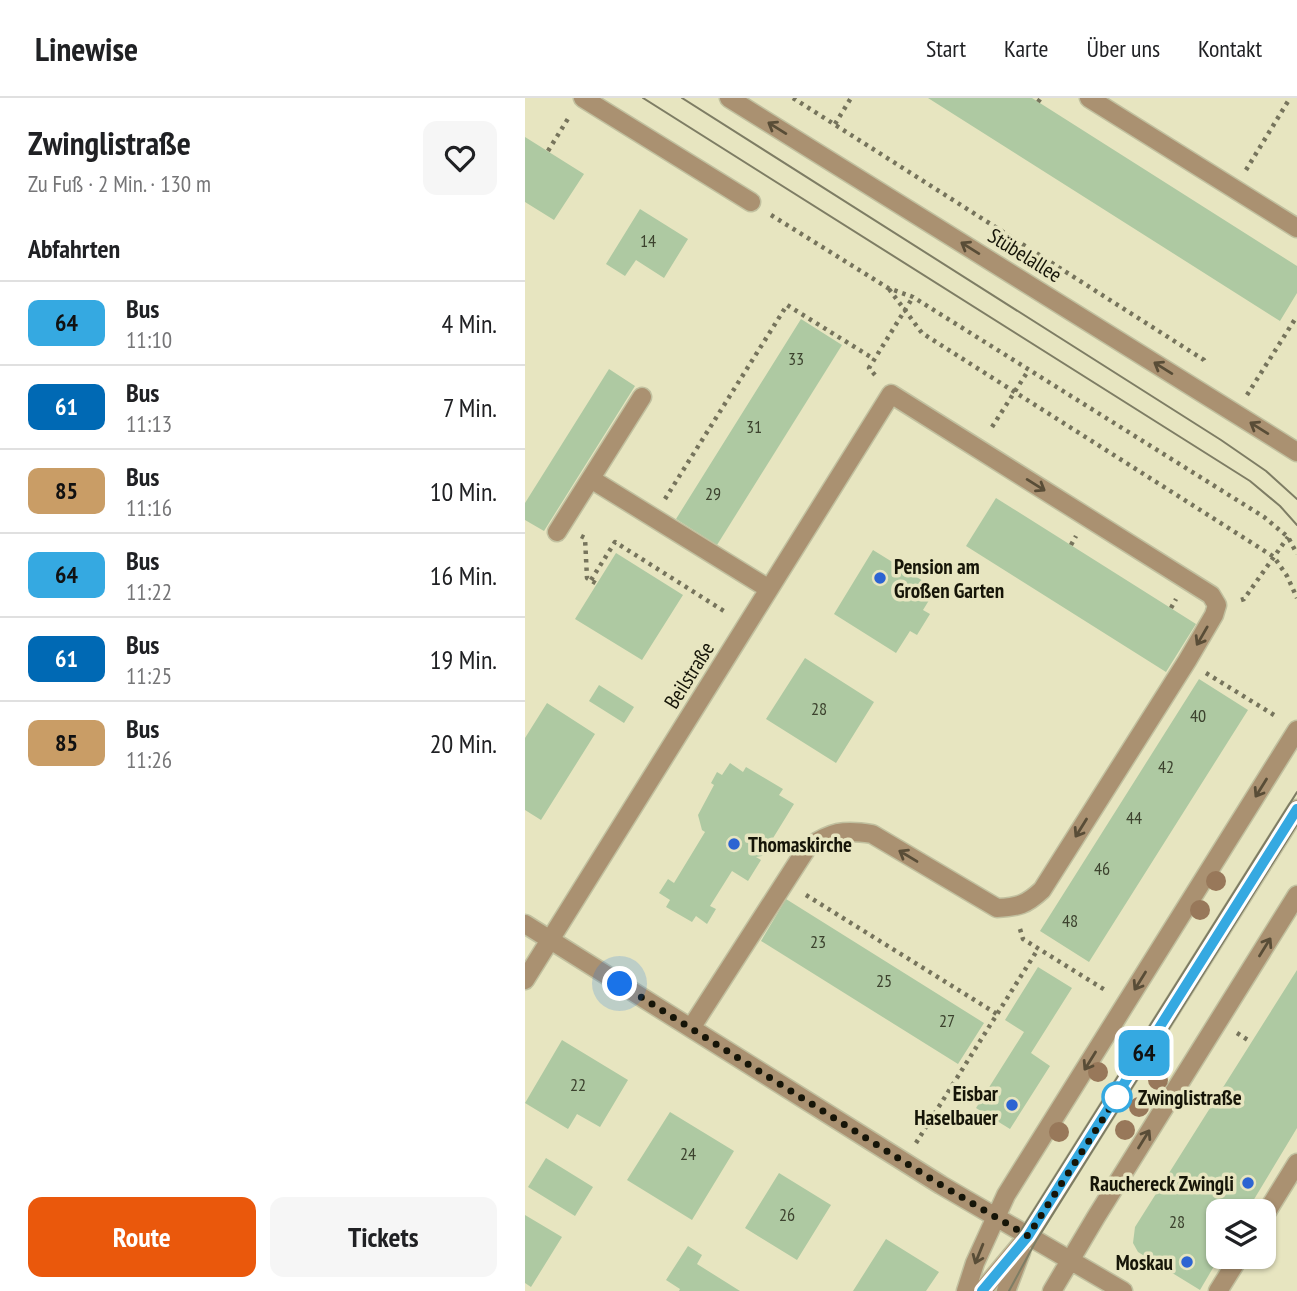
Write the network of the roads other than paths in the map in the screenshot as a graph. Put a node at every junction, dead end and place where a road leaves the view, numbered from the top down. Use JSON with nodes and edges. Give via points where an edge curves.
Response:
{"nodes":[{"id":1,"x":729,"y":98,"type":"edge"},
{"id":2,"x":1089,"y":98,"type":"edge"},
{"id":3,"x":579,"y":103,"type":"edge"},
{"id":4,"x":1111,"y":104,"type":"edge"},
{"id":5,"x":751,"y":202,"type":"road end"},
{"id":6,"x":1297,"y":228,"type":"edge"},
{"id":7,"x":642,"y":397,"type":"dead end"},
{"id":8,"x":1297,"y":452,"type":"edge"},
{"id":9,"x":591,"y":479,"type":"junction"},
{"id":10,"x":560,"y":528,"type":"road end"},
{"id":11,"x":769,"y":589,"type":"junction"},
{"id":12,"x":1297,"y":730,"type":"edge"},
{"id":13,"x":1297,"y":809,"type":"edge"},
{"id":14,"x":1297,"y":895,"type":"edge"},
{"id":15,"x":525,"y":924,"type":"edge"},
{"id":16,"x":550,"y":939,"type":"junction"},
{"id":17,"x":525,"y":980,"type":"edge"},
{"id":18,"x":691,"y":1028,"type":"junction"},
{"id":19,"x":1297,"y":1163,"type":"edge"},
{"id":20,"x":1275,"y":1199,"type":"edge"},
{"id":21,"x":995,"y":1217,"type":"junction"},
{"id":22,"x":1028,"y":1236,"type":"junction"},
{"id":23,"x":1069,"y":1260,"type":"junction"},
{"id":24,"x":1232,"y":1269,"type":"edge"},
{"id":25,"x":966,"y":1291,"type":"edge"},
{"id":26,"x":982,"y":1291,"type":"edge"},
{"id":27,"x":1006,"y":1291,"type":"edge"},
{"id":28,"x":1052,"y":1291,"type":"edge"},
{"id":29,"x":1123,"y":1291,"type":"edge"},
{"id":30,"x":1219,"y":1291,"type":"edge"}],
"edges":[{"from":8,"to":1,"type":"street","name":"Stübelallee","one_way":true},
{"from":2,"to":4,"type":"street"},
{"from":3,"to":5,"type":"street"},
{"from":4,"to":6,"type":"street"},
{"from":7,"to":9,"type":"street"},
{"from":9,"to":10,"type":"street"},
{"from":9,"to":11,"type":"street"},
{"from":11,"to":16,"type":"street","name":"Beilstraße"},
{"from":11,"to":18,"type":"street","name":"Beilstraße","one_way":true,"via":[[891,394],[1212,595],[1217,605],[1187,661],[1042,890],[1029,902],[996,908],[872,834],[850,830],[826,836],[807,848]]},
{"from":12,"to":21,"type":"street","one_way":true},
{"from":13,"to":22,"type":"street"},
{"from":23,"to":14,"type":"street","one_way":true},
{"from":15,"to":16,"type":"street"},
{"from":16,"to":17,"type":"street","name":"Beilstraße"},
{"from":16,"to":18,"type":"street"},
{"from":18,"to":21,"type":"street"},
{"from":19,"to":20,"type":"street"},
{"from":21,"to":22,"type":"street"},
{"from":21,"to":25,"type":"street","one_way":true},
{"from":22,"to":23,"type":"street"},
{"from":22,"to":26,"type":"street"},
{"from":22,"to":27,"type":"street"},
{"from":23,"to":28,"type":"street"},
{"from":23,"to":29,"type":"street"},
{"from":24,"to":30,"type":"street"}]}
